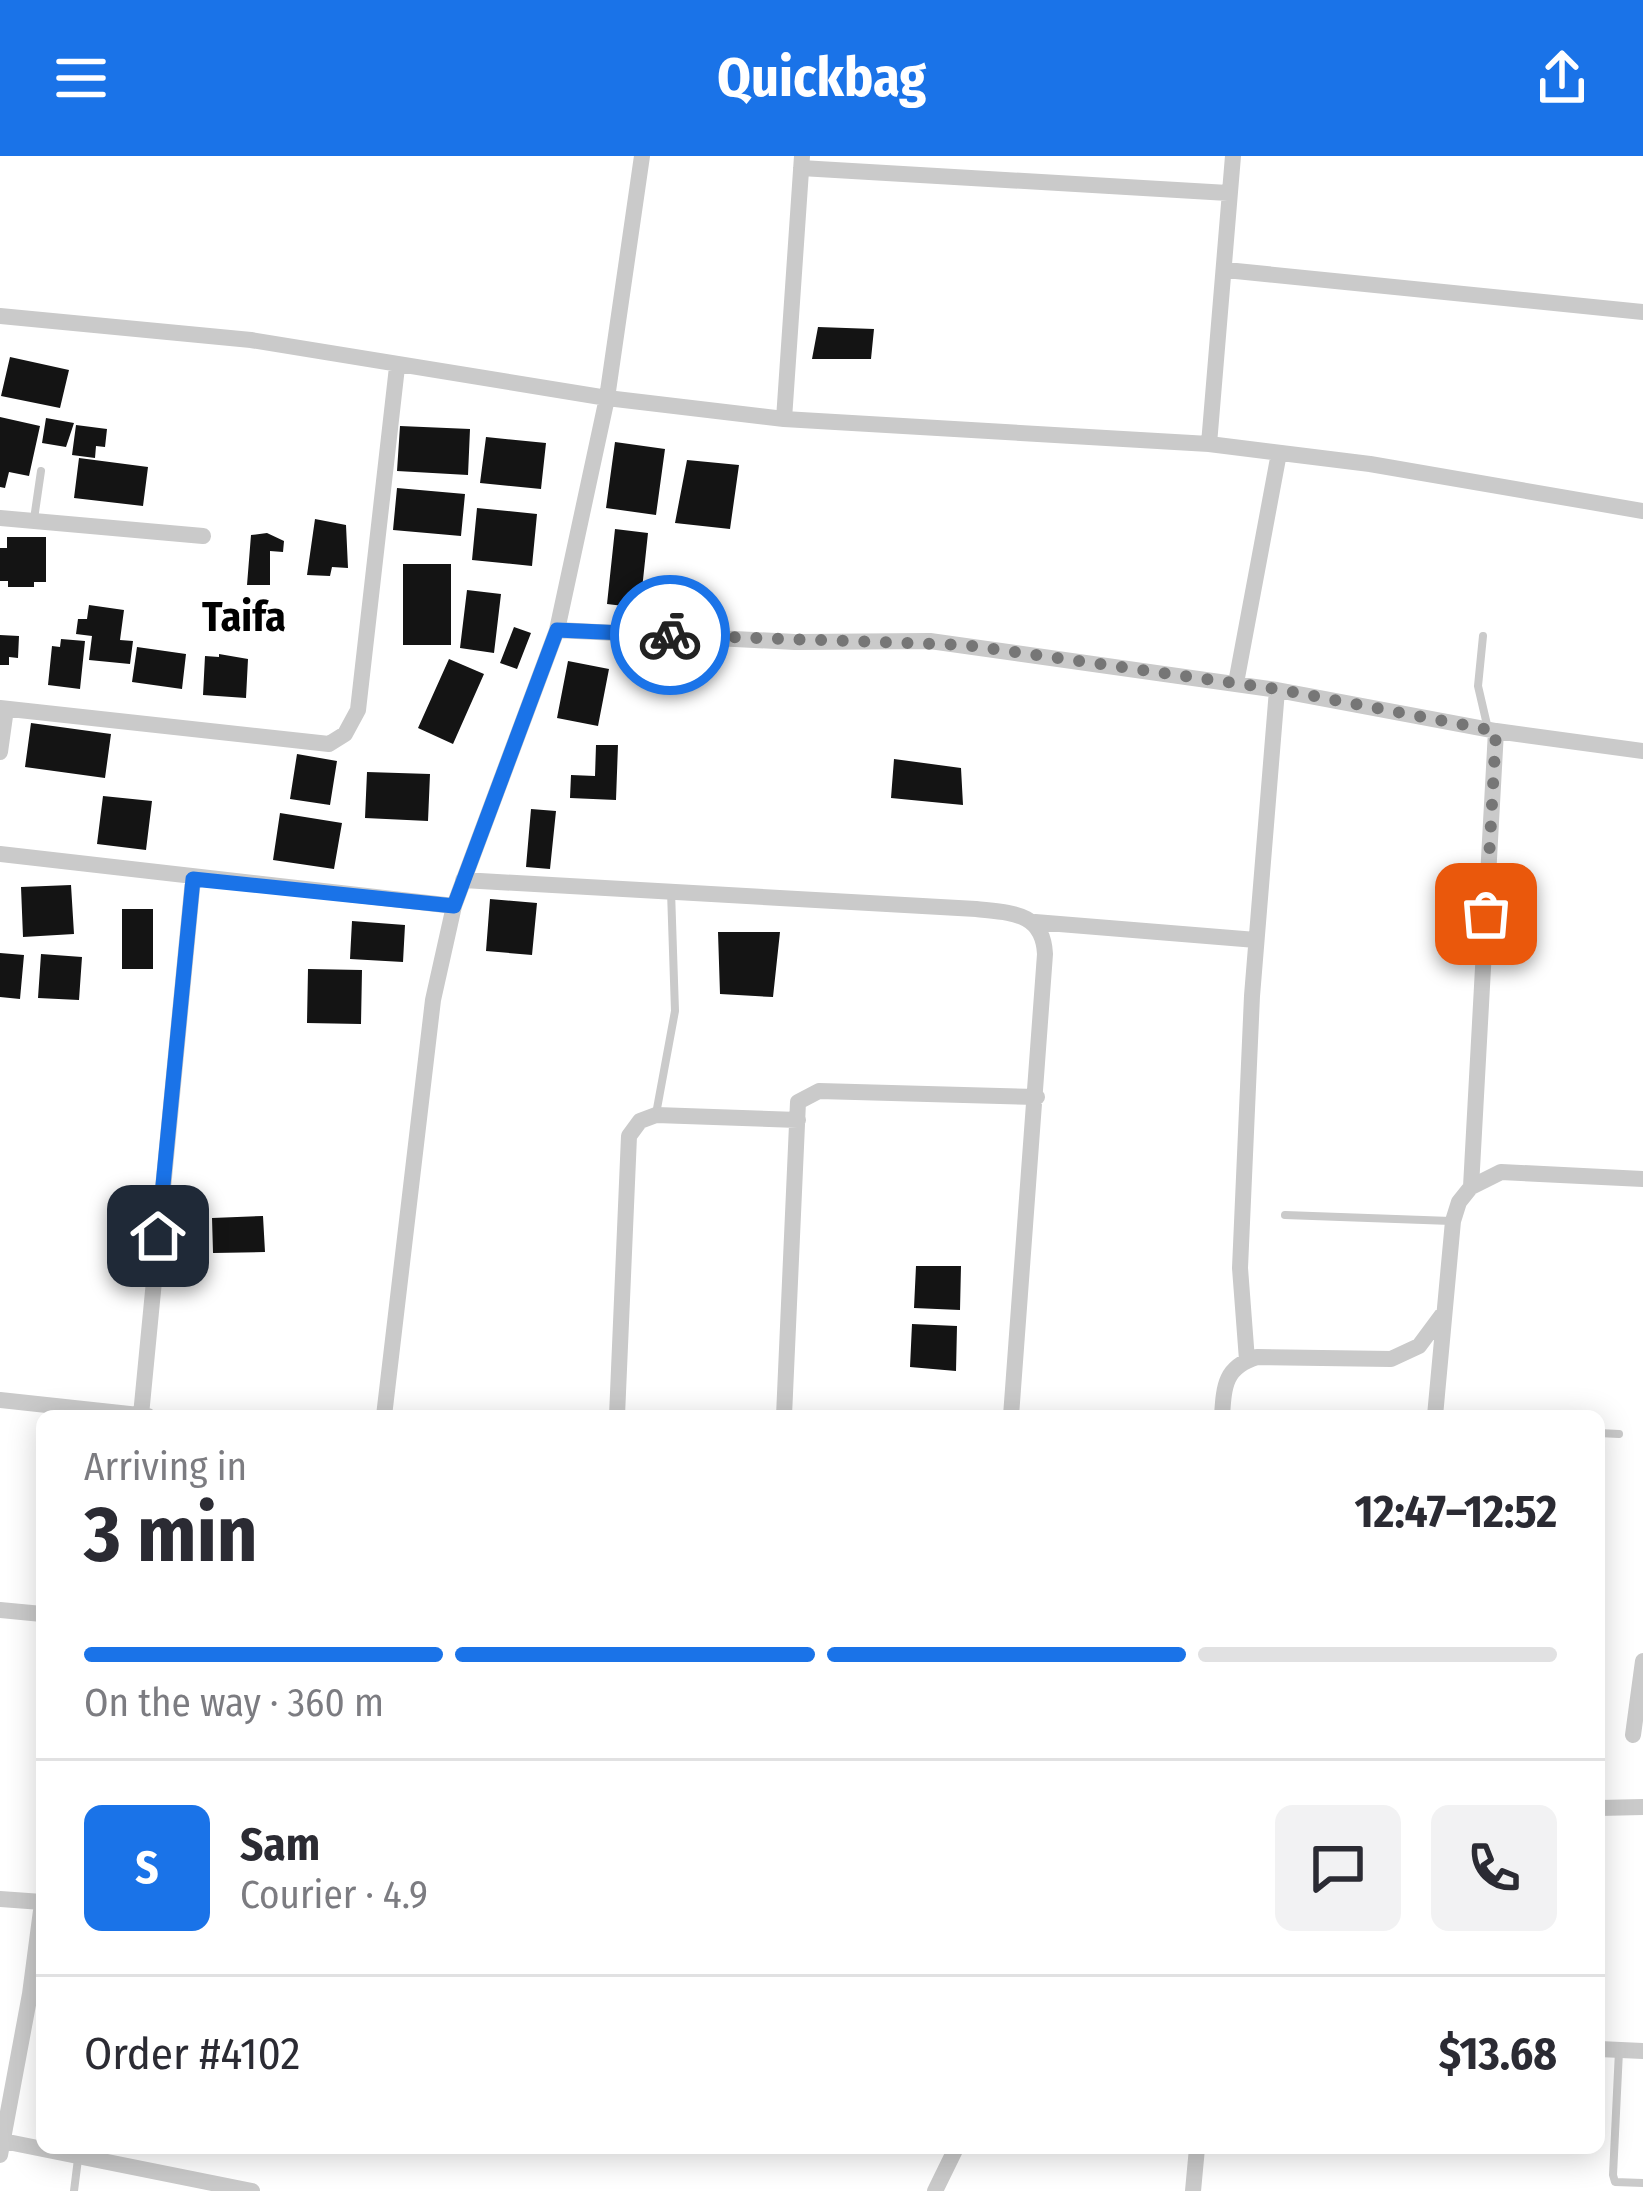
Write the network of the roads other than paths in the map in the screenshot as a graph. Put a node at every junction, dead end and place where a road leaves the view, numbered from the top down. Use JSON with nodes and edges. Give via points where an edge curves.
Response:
{"nodes":[{"id":1,"x":642,"y":156,"type":"edge"},
{"id":2,"x":1233,"y":156,"type":"edge"},
{"id":3,"x":802,"y":162,"type":"edge"},
{"id":4,"x":1228,"y":193,"type":"junction"},
{"id":5,"x":1226,"y":269,"type":"junction"},
{"id":6,"x":1643,"y":312,"type":"edge"},
{"id":7,"x":0,"y":316,"type":"edge"},
{"id":8,"x":398,"y":367,"type":"junction"},
{"id":9,"x":607,"y":398,"type":"junction"},
{"id":10,"x":784,"y":419,"type":"junction"},
{"id":11,"x":1209,"y":444,"type":"junction"},
{"id":12,"x":1279,"y":453,"type":"junction"},
{"id":13,"x":40,"y":471,"type":"dead end"},
{"id":14,"x":1643,"y":511,"type":"edge"},
{"id":15,"x":0,"y":518,"type":"edge"},
{"id":16,"x":34,"y":520,"type":"junction"},
{"id":17,"x":202,"y":536,"type":"dead end"},
{"id":18,"x":557,"y":630,"type":"junction"},
{"id":19,"x":1483,"y":636,"type":"dead end"},
{"id":20,"x":1237,"y":683,"type":"junction"},
{"id":21,"x":1277,"y":689,"type":"junction"},
{"id":22,"x":3,"y":709,"type":"edge"},
{"id":23,"x":1492,"y":730,"type":"junction"},
{"id":24,"x":1643,"y":751,"type":"edge"},
{"id":25,"x":0,"y":752,"type":"edge"},
{"id":26,"x":0,"y":854,"type":"edge"},
{"id":27,"x":193,"y":879,"type":"junction"},
{"id":28,"x":463,"y":880,"type":"junction"},
{"id":29,"x":671,"y":891,"type":"junction"},
{"id":30,"x":454,"y":906,"type":"junction"},
{"id":31,"x":1036,"y":922,"type":"junction"},
{"id":32,"x":1256,"y":940,"type":"junction"},
{"id":33,"x":1037,"y":1097,"type":"junction"},
{"id":34,"x":656,"y":1115,"type":"junction"},
{"id":35,"x":797,"y":1120,"type":"junction"},
{"id":36,"x":1643,"y":1179,"type":"edge"},
{"id":37,"x":1471,"y":1187,"type":"junction"},
{"id":38,"x":1285,"y":1215,"type":"dead end"},
{"id":39,"x":1453,"y":1221,"type":"junction"},
{"id":40,"x":1442,"y":1315,"type":"junction"},
{"id":41,"x":1240,"y":1364,"type":"junction"},
{"id":42,"x":0,"y":1400,"type":"edge"},
{"id":43,"x":94,"y":1410,"type":"edge"},
{"id":44,"x":141,"y":1410,"type":"edge"},
{"id":45,"x":385,"y":1410,"type":"edge"},
{"id":46,"x":616,"y":1410,"type":"edge"},
{"id":47,"x":784,"y":1410,"type":"edge"},
{"id":48,"x":1011,"y":1410,"type":"edge"},
{"id":49,"x":1223,"y":1410,"type":"edge"},
{"id":50,"x":1436,"y":1410,"type":"edge"},
{"id":51,"x":1605,"y":1433,"type":"edge"},
{"id":52,"x":1618,"y":1434,"type":"dead end"},
{"id":53,"x":0,"y":1610,"type":"edge"},
{"id":54,"x":36,"y":1613,"type":"edge"},
{"id":55,"x":1643,"y":1661,"type":"edge"},
{"id":56,"x":1633,"y":1735,"type":"dead end"},
{"id":57,"x":1643,"y":1807,"type":"edge"},
{"id":58,"x":1605,"y":1808,"type":"edge"},
{"id":59,"x":0,"y":1899,"type":"edge"},
{"id":60,"x":36,"y":1902,"type":"edge"},
{"id":61,"x":36,"y":1995,"type":"edge"},
{"id":62,"x":1605,"y":2049,"type":"edge"},
{"id":63,"x":1618,"y":2050,"type":"junction"},
{"id":64,"x":1643,"y":2051,"type":"edge"},
{"id":65,"x":2,"y":2148,"type":"edge"},
{"id":66,"x":36,"y":2152,"type":"edge"},
{"id":67,"x":48,"y":2154,"type":"edge"},
{"id":68,"x":953,"y":2154,"type":"edge"},
{"id":69,"x":1196,"y":2154,"type":"edge"},
{"id":70,"x":79,"y":2158,"type":"junction"},
{"id":71,"x":1643,"y":2183,"type":"edge"},
{"id":72,"x":74,"y":2191,"type":"edge"},
{"id":73,"x":252,"y":2191,"type":"edge"},
{"id":74,"x":935,"y":2191,"type":"edge"},
{"id":75,"x":1193,"y":2191,"type":"edge"}],
"edges":[{"from":1,"to":9,"type":"street"},
{"from":2,"to":4,"type":"street"},
{"from":3,"to":4,"type":"street"},
{"from":3,"to":10,"type":"street"},
{"from":4,"to":5,"type":"street"},
{"from":5,"to":6,"type":"street"},
{"from":5,"to":11,"type":"street"},
{"from":7,"to":8,"type":"street","via":[[251,340]]},
{"from":8,"to":9,"type":"street"},
{"from":8,"to":22,"type":"street","via":[[358,710],[345,734],[329,744]]},
{"from":9,"to":10,"type":"street"},
{"from":9,"to":18,"type":"street"},
{"from":10,"to":11,"type":"street"},
{"from":11,"to":12,"type":"street"},
{"from":12,"to":14,"type":"street"},
{"from":12,"to":20,"type":"street"},
{"from":13,"to":16,"type":"lane"},
{"from":15,"to":16,"type":"street"},
{"from":16,"to":17,"type":"street"},
{"from":18,"to":20,"type":"street","via":[[930,641]]},
{"from":18,"to":28,"type":"street"},
{"from":19,"to":23,"type":"lane","via":[[1478,686]]},
{"from":20,"to":21,"type":"street"},
{"from":21,"to":23,"type":"street"},
{"from":21,"to":32,"type":"street"},
{"from":22,"to":25,"type":"street"},
{"from":23,"to":24,"type":"street"},
{"from":23,"to":37,"type":"street"},
{"from":26,"to":27,"type":"street"},
{"from":27,"to":30,"type":"street"},
{"from":27,"to":44,"type":"street"},
{"from":28,"to":29,"type":"street"},
{"from":28,"to":30,"type":"street"},
{"from":29,"to":31,"type":"street","via":[[976,909]]},
{"from":29,"to":34,"type":"lane","via":[[675,1010]]},
{"from":30,"to":45,"type":"street","via":[[433,1000]]},
{"from":31,"to":32,"type":"street"},
{"from":31,"to":33,"type":"street","via":[[1045,955]]},
{"from":32,"to":41,"type":"street"},
{"from":33,"to":35,"type":"street","via":[[819,1091],[798,1102]]},
{"from":33,"to":48,"type":"street"},
{"from":34,"to":35,"type":"street"},
{"from":34,"to":46,"type":"street","via":[[629,1136]]},
{"from":35,"to":47,"type":"street"},
{"from":36,"to":37,"type":"street","via":[[1501,1172]]},
{"from":37,"to":39,"type":"street"},
{"from":38,"to":39,"type":"lane"},
{"from":39,"to":40,"type":"street"},
{"from":40,"to":41,"type":"street","via":[[1419,1346],[1391,1359],[1257,1357]]},
{"from":40,"to":50,"type":"street"},
{"from":41,"to":49,"type":"street","via":[[1225,1382]]},
{"from":42,"to":43,"type":"street"},
{"from":51,"to":52,"type":"lane"},
{"from":53,"to":54,"type":"street"},
{"from":55,"to":56,"type":"street"},
{"from":57,"to":58,"type":"street"},
{"from":59,"to":60,"type":"street"},
{"from":61,"to":65,"type":"street"},
{"from":62,"to":63,"type":"street"},
{"from":63,"to":64,"type":"street"},
{"from":63,"to":71,"type":"lane","via":[[1612,2175],[1615,2182]]},
{"from":65,"to":66,"type":"street"},
{"from":67,"to":70,"type":"street"},
{"from":68,"to":74,"type":"street"},
{"from":69,"to":75,"type":"street"},
{"from":70,"to":72,"type":"lane"},
{"from":70,"to":73,"type":"street"}]}
